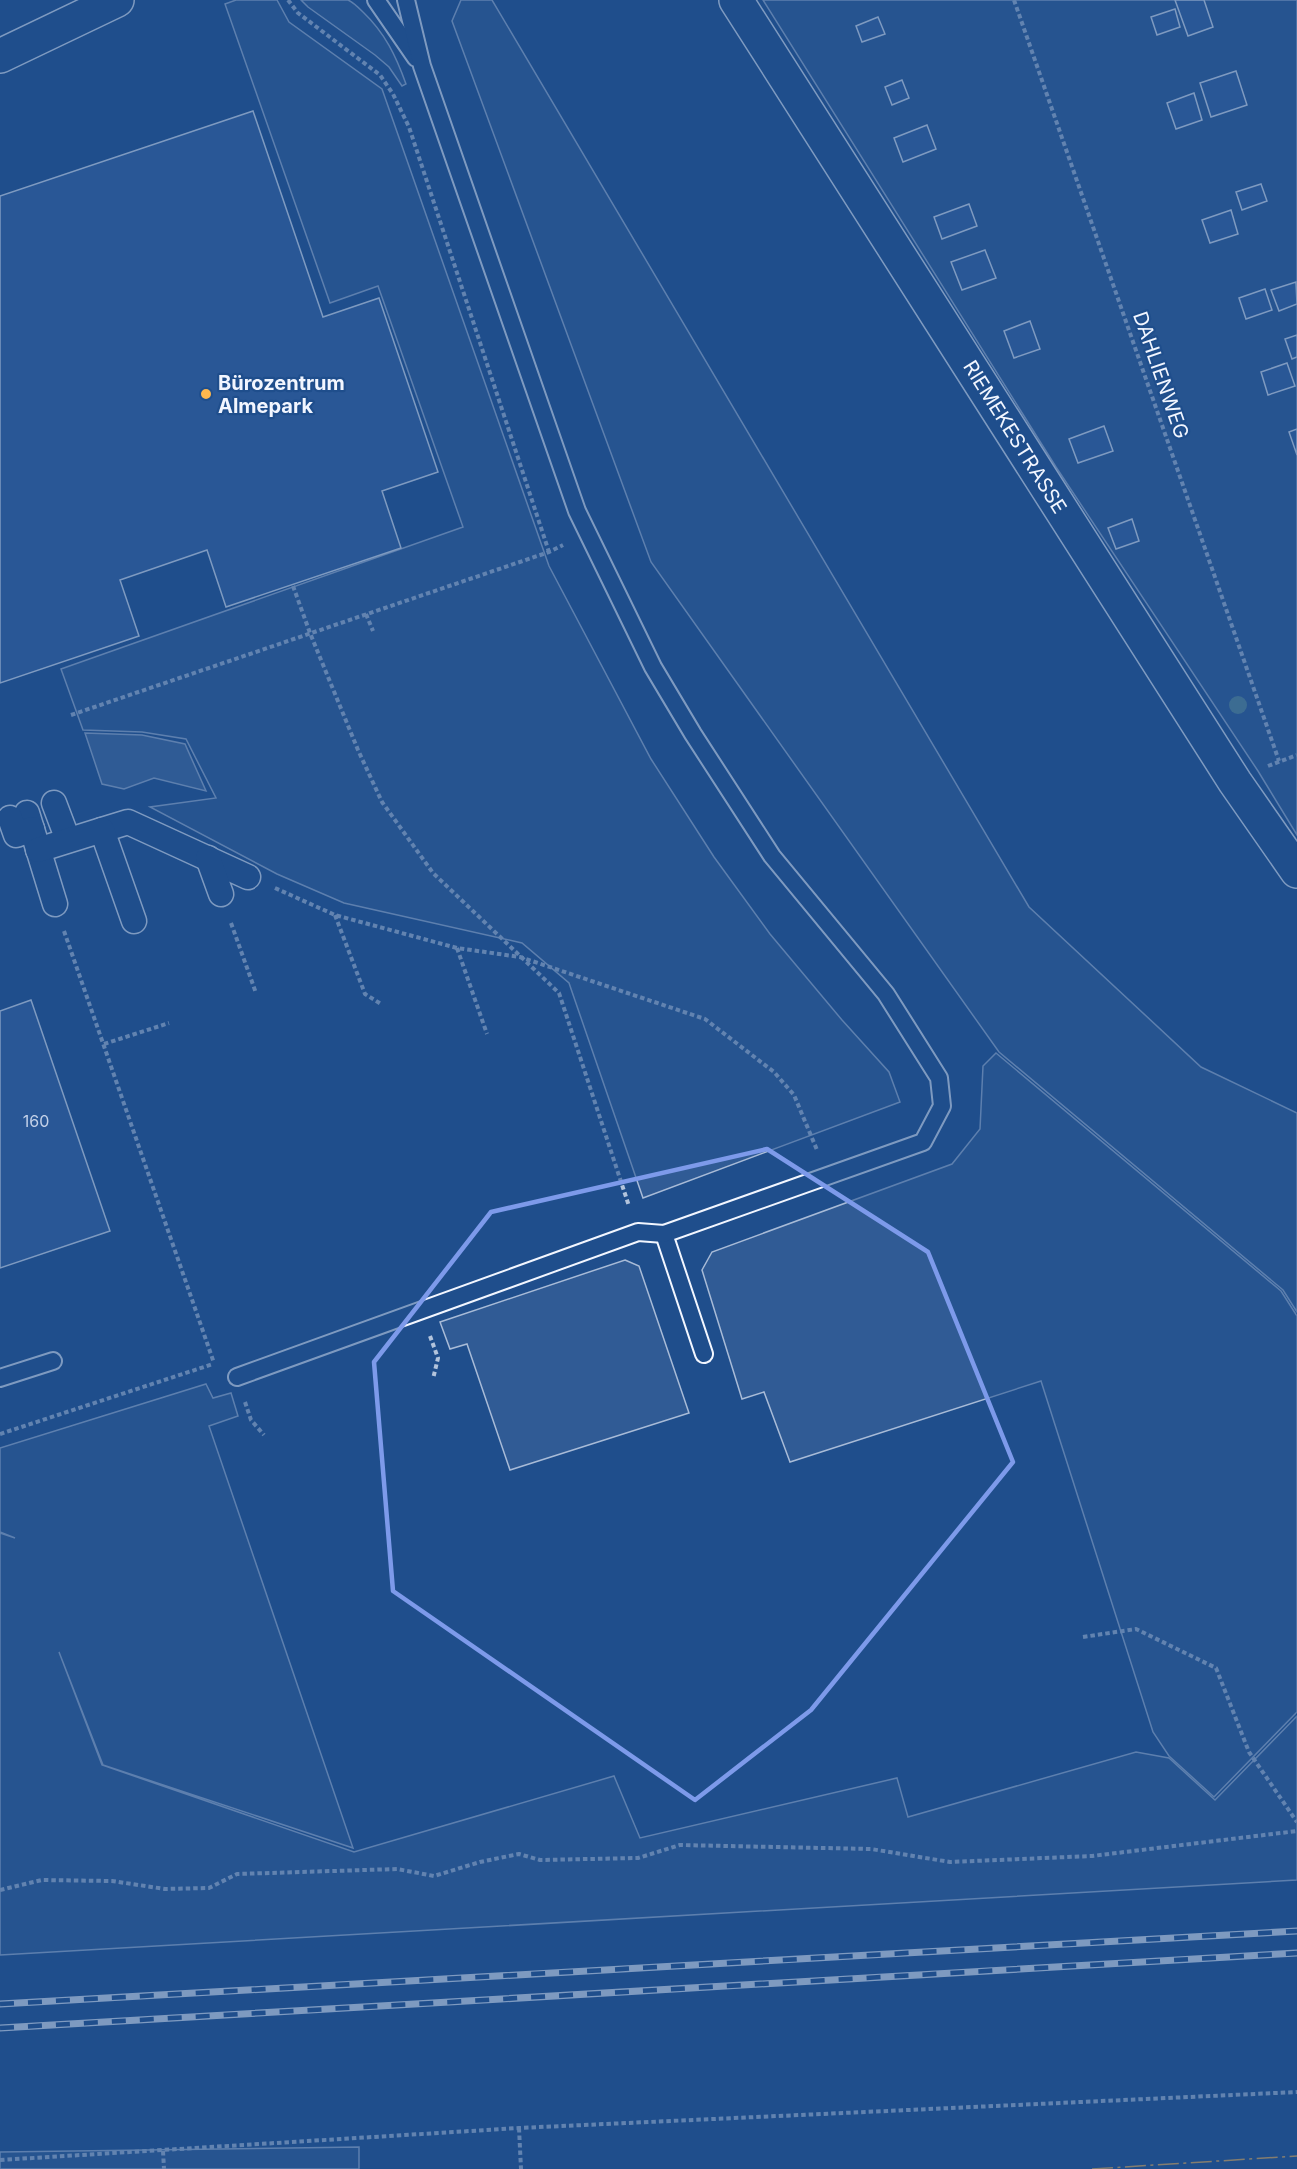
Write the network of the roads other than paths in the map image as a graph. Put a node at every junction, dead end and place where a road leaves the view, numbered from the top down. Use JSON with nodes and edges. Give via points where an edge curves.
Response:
{"nodes":[{"id":1,"x":117,"y":0,"type":"edge"},
{"id":2,"x":376,"y":0,"type":"edge"},
{"id":3,"x":406,"y":0,"type":"edge"},
{"id":4,"x":736,"y":0,"type":"edge"},
{"id":5,"x":0,"y":56,"type":"edge"},
{"id":6,"x":422,"y":66,"type":"junction"},
{"id":7,"x":54,"y":803,"type":"dead end"},
{"id":8,"x":102,"y":830,"type":"junction"},
{"id":9,"x":68,"y":840,"type":"junction"},
{"id":10,"x":208,"y":858,"type":"junction"},
{"id":11,"x":1297,"y":872,"type":"edge"},
{"id":12,"x":248,"y":877,"type":"road end"},
{"id":13,"x":221,"y":894,"type":"road end"},
{"id":14,"x":55,"y":904,"type":"road end"},
{"id":15,"x":134,"y":921,"type":"dead end"},
{"id":16,"x":664,"y":1233,"type":"junction"},
{"id":17,"x":704,"y":1354,"type":"dead end"},
{"id":18,"x":53,"y":1361,"type":"dead end"},
{"id":19,"x":237,"y":1377,"type":"road end"},
{"id":20,"x":0,"y":1378,"type":"edge"}],
"edges":[{"from":1,"to":5,"type":"street"},
{"from":2,"to":6,"type":"lane"},
{"from":3,"to":6,"type":"lane"},
{"from":4,"to":11,"type":"street","name":"RIEMEKESTRASSE","via":[[1234,782]]},
{"from":6,"to":16,"type":"lane","via":[[577,511],[653,667],[772,856],[886,994],[939,1078],[942,1106],[923,1142]]},
{"from":7,"to":9,"type":"street"},
{"from":8,"to":9,"type":"street"},
{"from":8,"to":10,"type":"street","via":[[128,822]]},
{"from":8,"to":15,"type":"street"},
{"from":9,"to":14,"type":"street","via":[[27,828]]},
{"from":10,"to":12,"type":"street"},
{"from":10,"to":13,"type":"street"},
{"from":16,"to":17,"type":"lane"},
{"from":16,"to":19,"type":"lane","via":[[638,1232]]},
{"from":18,"to":20,"type":"lane"}]}
